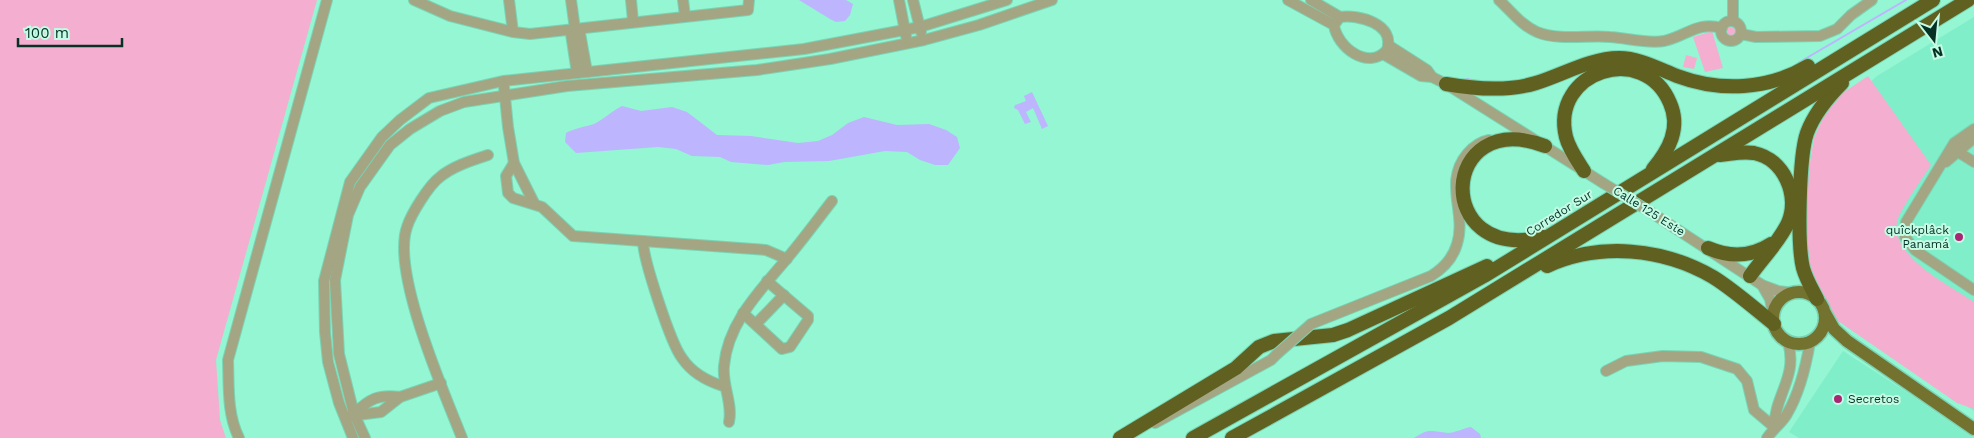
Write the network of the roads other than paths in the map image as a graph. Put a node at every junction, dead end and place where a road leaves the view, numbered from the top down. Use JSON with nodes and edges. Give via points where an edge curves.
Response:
{"nodes":[{"id":1,"x":327,"y":0,"type":"edge"},
{"id":2,"x":414,"y":0,"type":"edge"},
{"id":3,"x":509,"y":0,"type":"edge"},
{"id":4,"x":571,"y":0,"type":"edge"},
{"id":5,"x":631,"y":0,"type":"edge"},
{"id":6,"x":683,"y":0,"type":"edge"},
{"id":7,"x":749,"y":0,"type":"edge"},
{"id":8,"x":900,"y":0,"type":"edge"},
{"id":9,"x":913,"y":0,"type":"edge"},
{"id":10,"x":1007,"y":0,"type":"edge"},
{"id":11,"x":1052,"y":0,"type":"edge"},
{"id":12,"x":1278,"y":0,"type":"edge"},
{"id":13,"x":1288,"y":0,"type":"edge"},
{"id":14,"x":1311,"y":0,"type":"edge"},
{"id":15,"x":1500,"y":0,"type":"edge"},
{"id":16,"x":1733,"y":0,"type":"edge"},
{"id":17,"x":1872,"y":0,"type":"edge"},
{"id":18,"x":1926,"y":0,"type":"edge"},
{"id":19,"x":1933,"y":0,"type":"edge"},
{"id":20,"x":1968,"y":0,"type":"edge"},
{"id":21,"x":1322,"y":4,"type":"edge"},
{"id":22,"x":1300,"y":7,"type":"junction"},
{"id":23,"x":685,"y":16,"type":"junction"},
{"id":24,"x":634,"y":21,"type":"junction"},
{"id":25,"x":1337,"y":21,"type":"junction"},
{"id":26,"x":1733,"y":21,"type":"junction"},
{"id":27,"x":920,"y":27,"type":"junction"},
{"id":28,"x":1722,"y":28,"type":"junction"},
{"id":29,"x":575,"y":29,"type":"junction"},
{"id":30,"x":905,"y":31,"type":"junction"},
{"id":31,"x":513,"y":32,"type":"junction"},
{"id":32,"x":1741,"y":34,"type":"junction"},
{"id":33,"x":924,"y":40,"type":"junction"},
{"id":34,"x":908,"y":44,"type":"junction"},
{"id":35,"x":1386,"y":49,"type":"junction"},
{"id":36,"x":1857,"y":69,"type":"junction"},
{"id":37,"x":582,"y":72,"type":"junction"},
{"id":38,"x":503,"y":81,"type":"junction"},
{"id":39,"x":1446,"y":84,"type":"junction"},
{"id":40,"x":506,"y":94,"type":"junction"},
{"id":41,"x":1974,"y":128,"type":"edge"},
{"id":42,"x":1974,"y":138,"type":"edge"},
{"id":43,"x":1505,"y":140,"type":"junction"},
{"id":44,"x":1545,"y":146,"type":"junction"},
{"id":45,"x":1956,"y":148,"type":"junction"},
{"id":46,"x":488,"y":155,"type":"dead end"},
{"id":47,"x":1714,"y":156,"type":"junction"},
{"id":48,"x":1974,"y":162,"type":"edge"},
{"id":49,"x":514,"y":163,"type":"junction"},
{"id":50,"x":1584,"y":171,"type":"junction"},
{"id":51,"x":1645,"y":178,"type":"junction"},
{"id":52,"x":832,"y":201,"type":"dead end"},
{"id":53,"x":534,"y":203,"type":"junction"},
{"id":54,"x":1553,"y":234,"type":"junction"},
{"id":55,"x":643,"y":241,"type":"junction"},
{"id":56,"x":1774,"y":242,"type":"junction"},
{"id":57,"x":1536,"y":245,"type":"junction"},
{"id":58,"x":1708,"y":248,"type":"junction"},
{"id":59,"x":786,"y":259,"type":"junction"},
{"id":60,"x":1750,"y":276,"type":"junction"},
{"id":61,"x":768,"y":281,"type":"junction"},
{"id":62,"x":1762,"y":286,"type":"junction"},
{"id":63,"x":1501,"y":287,"type":"junction"},
{"id":64,"x":1974,"y":290,"type":"edge"},
{"id":65,"x":1794,"y":293,"type":"junction"},
{"id":66,"x":784,"y":295,"type":"junction"},
{"id":67,"x":1817,"y":299,"type":"junction"},
{"id":68,"x":743,"y":313,"type":"junction"},
{"id":69,"x":1825,"y":313,"type":"junction"},
{"id":70,"x":1774,"y":319,"type":"junction"},
{"id":71,"x":756,"y":324,"type":"junction"},
{"id":72,"x":1814,"y":339,"type":"junction"},
{"id":73,"x":1788,"y":342,"type":"junction"},
{"id":74,"x":1855,"y":345,"type":"junction"},
{"id":75,"x":1606,"y":371,"type":"dead end"},
{"id":76,"x":441,"y":383,"type":"junction"},
{"id":77,"x":723,"y":386,"type":"junction"},
{"id":78,"x":400,"y":397,"type":"junction"},
{"id":79,"x":349,"y":416,"type":"junction"},
{"id":80,"x":729,"y":422,"type":"dead end"},
{"id":81,"x":1774,"y":427,"type":"junction"},
{"id":82,"x":1974,"y":428,"type":"edge"},
{"id":83,"x":239,"y":438,"type":"edge"},
{"id":84,"x":353,"y":438,"type":"edge"},
{"id":85,"x":365,"y":438,"type":"edge"},
{"id":86,"x":462,"y":438,"type":"edge"},
{"id":87,"x":1120,"y":438,"type":"edge"},
{"id":88,"x":1125,"y":438,"type":"edge"},
{"id":89,"x":1193,"y":438,"type":"edge"},
{"id":90,"x":1232,"y":438,"type":"edge"},
{"id":91,"x":1767,"y":438,"type":"edge"}],
"edges":[{"from":1,"to":83,"type":"street","via":[[228,360],[229,402]]},
{"from":2,"to":31,"type":"street","via":[[450,16]]},
{"from":3,"to":31,"type":"street"},
{"from":4,"to":29,"type":"street"},
{"from":5,"to":24,"type":"street"},
{"from":6,"to":23,"type":"street"},
{"from":7,"to":23,"type":"street","via":[[748,10]]},
{"from":8,"to":30,"type":"street"},
{"from":9,"to":27,"type":"street"},
{"from":10,"to":27,"type":"street"},
{"from":11,"to":33,"type":"street"},
{"from":12,"to":22,"type":"street"},
{"from":13,"to":22,"type":"street"},
{"from":14,"to":21,"type":"street"},
{"from":15,"to":28,"type":"street","via":[[1522,24],[1540,33],[1554,35],[1658,42],[1676,38],[1698,26]]},
{"from":16,"to":26,"type":"street"},
{"from":17,"to":32,"type":"street","via":[[1838,29],[1820,36],[1756,37]]},
{"from":18,"to":39,"type":"highway","via":[[1789,77],[1767,83],[1712,85],[1618,58],[1517,88],[1481,89]]},
{"from":19,"to":51,"type":"highway","name":"Corredor Sur"},
{"from":20,"to":36,"type":"highway"},
{"from":21,"to":25,"type":"street"},
{"from":22,"to":25,"type":"street"},
{"from":23,"to":24,"type":"street"},
{"from":24,"to":29,"type":"street"},
{"from":25,"to":35,"type":"street","via":[[1356,16],[1374,22],[1386,36]]},
{"from":25,"to":35,"type":"street","via":[[1337,37],[1350,52],[1367,57]]},
{"from":26,"to":28,"type":"street"},
{"from":26,"to":32,"type":"street","via":[[1740,26]]},
{"from":27,"to":30,"type":"street"},
{"from":27,"to":33,"type":"street"},
{"from":28,"to":32,"type":"street","via":[[1728,40],[1736,40]]},
{"from":29,"to":31,"type":"street","via":[[530,34]]},
{"from":29,"to":37,"type":"street","via":[[580,33]]},
{"from":30,"to":34,"type":"street"},
{"from":30,"to":37,"type":"street","via":[[804,49]]},
{"from":33,"to":34,"type":"street"},
{"from":34,"to":40,"type":"street","via":[[757,70]]},
{"from":35,"to":39,"type":"street","name":"Calle 125 Este","via":[[1427,70],[1432,77]]},
{"from":36,"to":47,"type":"highway"},
{"from":36,"to":67,"type":"highway","via":[[1816,116],[1807,134],[1802,156],[1801,257]]},
{"from":37,"to":38,"type":"street"},
{"from":38,"to":40,"type":"street"},
{"from":38,"to":79,"type":"street","via":[[429,98],[382,138],[350,182],[324,281],[328,362]]},
{"from":39,"to":44,"type":"street","name":"Calle 125 Este"},
{"from":40,"to":49,"type":"street"},
{"from":40,"to":79,"type":"street","via":[[456,105],[410,129],[390,145],[360,187],[348,215],[335,280],[339,354]]},
{"from":41,"to":45,"type":"street"},
{"from":42,"to":45,"type":"street"},
{"from":43,"to":44,"type":"highway","via":[[1524,140]]},
{"from":43,"to":54,"type":"highway","via":[[1482,148],[1468,165],[1463,197],[1469,214],[1482,230],[1499,238],[1522,240]]},
{"from":43,"to":88,"type":"street","bridge":true,"via":[[1491,139],[1475,146],[1458,170],[1455,189],[1458,242],[1441,270],[1311,324],[1271,360]]},
{"from":44,"to":50,"type":"street","name":"Calle 125 Este"},
{"from":45,"to":48,"type":"street"},
{"from":45,"to":64,"type":"street","via":[[1906,222],[1905,237],[1914,250]]},
{"from":46,"to":76,"type":"street","via":[[440,177],[422,199],[406,228],[409,293]]},
{"from":47,"to":56,"type":"highway","via":[[1740,152],[1754,154],[1770,160],[1782,173],[1790,190],[1792,208],[1788,222]]},
{"from":47,"to":63,"type":"highway"},
{"from":49,"to":53,"type":"street"},
{"from":49,"to":53,"type":"street","via":[[506,176],[508,193],[513,198]]},
{"from":50,"to":51,"type":"highway","via":[[1566,136],[1568,103],[1575,90],[1589,77],[1611,69],[1628,69],[1642,73],[1658,84],[1674,112],[1671,140]]},
{"from":50,"to":58,"type":"street","name":"Calle 125 Este","bridge":true},
{"from":51,"to":54,"type":"highway","name":"Corredor Sur"},
{"from":52,"to":59,"type":"street"},
{"from":53,"to":55,"type":"street","via":[[573,236]]},
{"from":54,"to":57,"type":"highway","name":"Corredor Sur"},
{"from":55,"to":59,"type":"street","via":[[766,250]]},
{"from":55,"to":77,"type":"street","via":[[644,256],[682,359],[699,375]]},
{"from":56,"to":58,"type":"highway","via":[[1742,254],[1727,254]]},
{"from":56,"to":60,"type":"highway"},
{"from":57,"to":87,"type":"highway","via":[[1348,330],[1265,344],[1236,368]]},
{"from":57,"to":89,"type":"highway","name":"Corredor Sur"},
{"from":58,"to":60,"type":"street","name":"Calle 125 Este"},
{"from":59,"to":61,"type":"street"},
{"from":60,"to":62,"type":"street","name":"Calle 125 Este"},
{"from":61,"to":66,"type":"street"},
{"from":61,"to":68,"type":"street"},
{"from":62,"to":65,"type":"street","name":"Calle 125 Este"},
{"from":62,"to":70,"type":"street","name":"Calle 125 Este","via":[[1770,299]]},
{"from":63,"to":70,"type":"highway","via":[[1580,255],[1618,251],[1646,253],[1674,260],[1711,276]]},
{"from":63,"to":90,"type":"highway"},
{"from":65,"to":67,"type":"main road","via":[[1803,292]]},
{"from":65,"to":70,"type":"main road","via":[[1780,300]]},
{"from":66,"to":71,"type":"street"},
{"from":66,"to":71,"type":"street","via":[[805,313],[808,320],[790,347],[782,349]]},
{"from":67,"to":69,"type":"main road"},
{"from":68,"to":71,"type":"street"},
{"from":68,"to":77,"type":"street","via":[[730,340]]},
{"from":69,"to":72,"type":"main road","via":[[1824,326]]},
{"from":69,"to":74,"type":"main road","via":[[1840,335]]},
{"from":70,"to":73,"type":"main road","via":[[1779,334]]},
{"from":72,"to":73,"type":"main road","via":[[1796,344]]},
{"from":72,"to":74,"type":"main road"},
{"from":72,"to":81,"type":"street","via":[[1787,415]]},
{"from":73,"to":81,"type":"street","via":[[1792,368],[1774,412]]},
{"from":74,"to":82,"type":"main road"},
{"from":75,"to":81,"type":"street","via":[[1626,360],[1664,356],[1701,357],[1737,369],[1747,381],[1754,410]]},
{"from":76,"to":78,"type":"street"},
{"from":76,"to":86,"type":"street"},
{"from":77,"to":80,"type":"street","via":[[730,404]]},
{"from":78,"to":79,"type":"street","via":[[381,412]]},
{"from":78,"to":79,"type":"street","via":[[375,397]]},
{"from":79,"to":84,"type":"street"},
{"from":79,"to":85,"type":"street"},
{"from":81,"to":91,"type":"street"}]}
